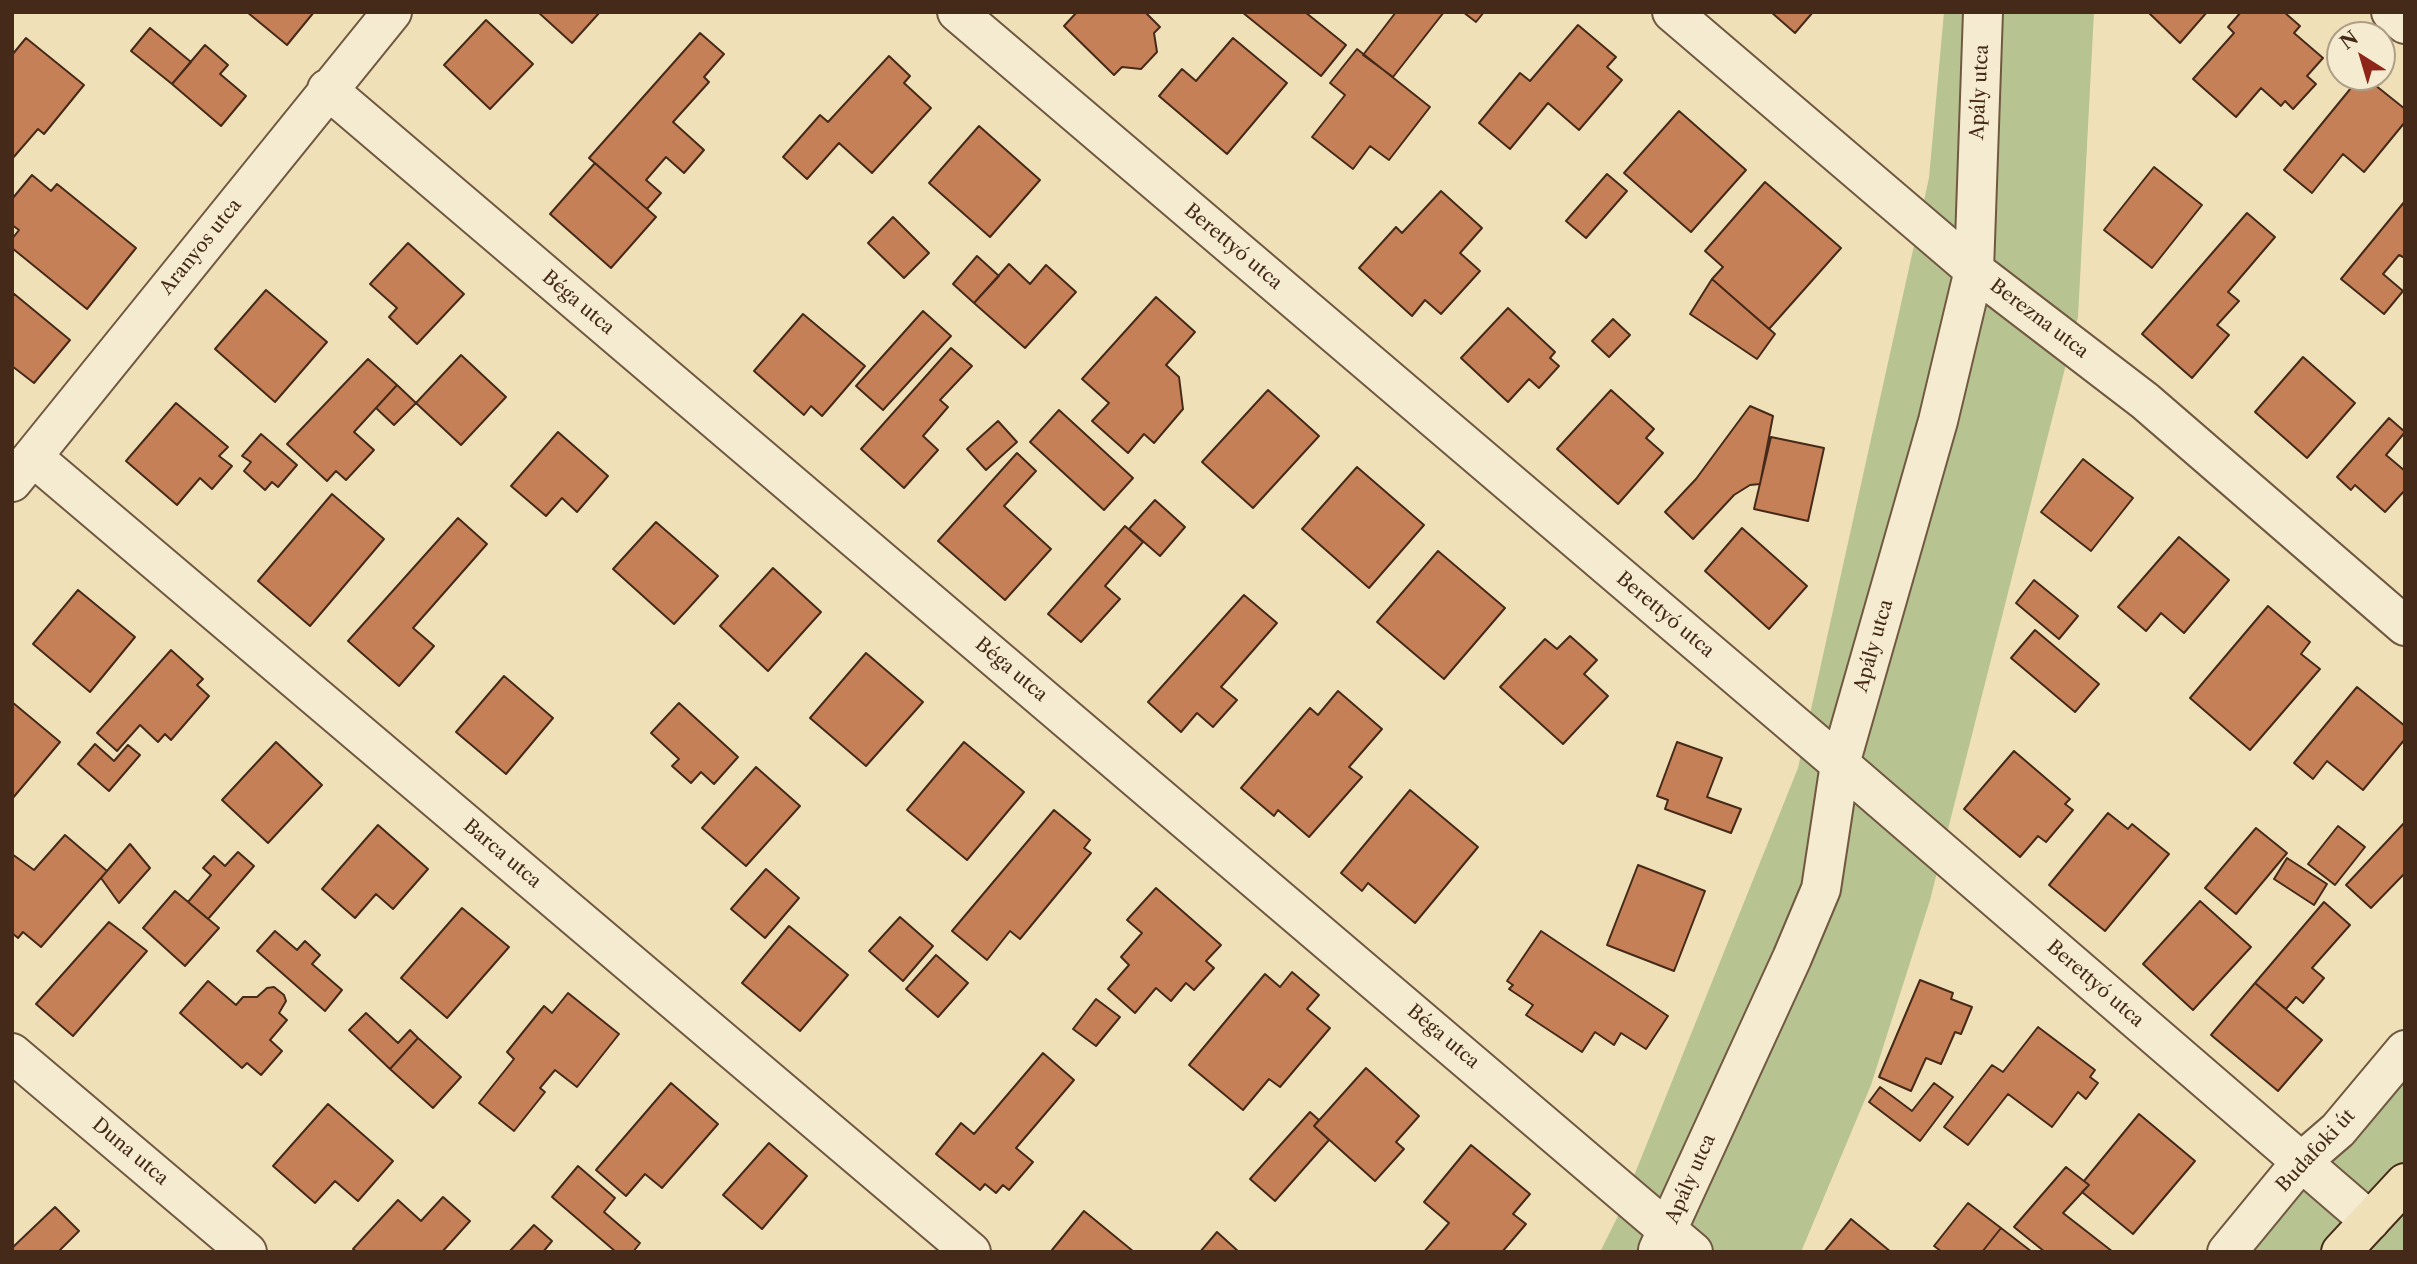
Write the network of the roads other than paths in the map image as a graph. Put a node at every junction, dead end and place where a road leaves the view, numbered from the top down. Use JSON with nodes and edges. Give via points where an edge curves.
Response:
{"nodes":[{"id":1,"x":392,"y":12,"type":"edge"},
{"id":2,"x":957,"y":12,"type":"edge"},
{"id":3,"x":1672,"y":12,"type":"edge"},
{"id":4,"x":1983,"y":12,"type":"edge"},
{"id":5,"x":2391,"y":12,"type":"edge"},
{"id":6,"x":2405,"y":24,"type":"edge"},
{"id":7,"x":327,"y":89,"type":"junction"},
{"id":8,"x":1974,"y":270,"type":"junction"},
{"id":9,"x":23,"y":469,"type":"edge"},
{"id":10,"x":2405,"y":626,"type":"edge"},
{"id":11,"x":1840,"y":764,"type":"junction"},
{"id":12,"x":2405,"y":1051,"type":"edge"},
{"id":13,"x":12,"y":1053,"type":"edge"},
{"id":14,"x":2301,"y":1162,"type":"junction"},
{"id":15,"x":2405,"y":1183,"type":"edge"},
{"id":16,"x":2370,"y":1221,"type":"junction"},
{"id":17,"x":1673,"y":1244,"type":"edge"},
{"id":18,"x":247,"y":1252,"type":"edge"},
{"id":19,"x":971,"y":1252,"type":"edge"},
{"id":20,"x":2227,"y":1252,"type":"edge"},
{"id":21,"x":2341,"y":1252,"type":"edge"}],
"edges":[{"from":1,"to":7,"type":"street","name":"Aranyos utca"},
{"from":2,"to":11,"type":"street","name":"Berettyó utca"},
{"from":3,"to":8,"type":"street","name":"Berezna utca"},
{"from":4,"to":8,"type":"street","name":"Apály utca"},
{"from":5,"to":6,"type":"street"},
{"from":7,"to":9,"type":"street","name":"Aranyos utca"},
{"from":7,"to":17,"type":"street","name":"Béga utca"},
{"from":8,"to":10,"type":"street","name":"Berezna utca","via":[[2145,401]]},
{"from":8,"to":11,"type":"street","name":"Apály utca","via":[[1938,421]]},
{"from":9,"to":19,"type":"street","name":"Barca utca"},
{"from":11,"to":14,"type":"street","name":"Berettyó utca"},
{"from":11,"to":17,"type":"street","name":"Apály utca","via":[[1821,889]]},
{"from":12,"to":14,"type":"street","name":"Budafoki út","via":[[2338,1130]]},
{"from":13,"to":18,"type":"street","name":"Duna utca"},
{"from":14,"to":16,"type":"street","name":"Berettyó utca"},
{"from":14,"to":20,"type":"street","name":"Budafoki út"},
{"from":15,"to":16,"type":"main road"},
{"from":16,"to":21,"type":"main road"}]}
